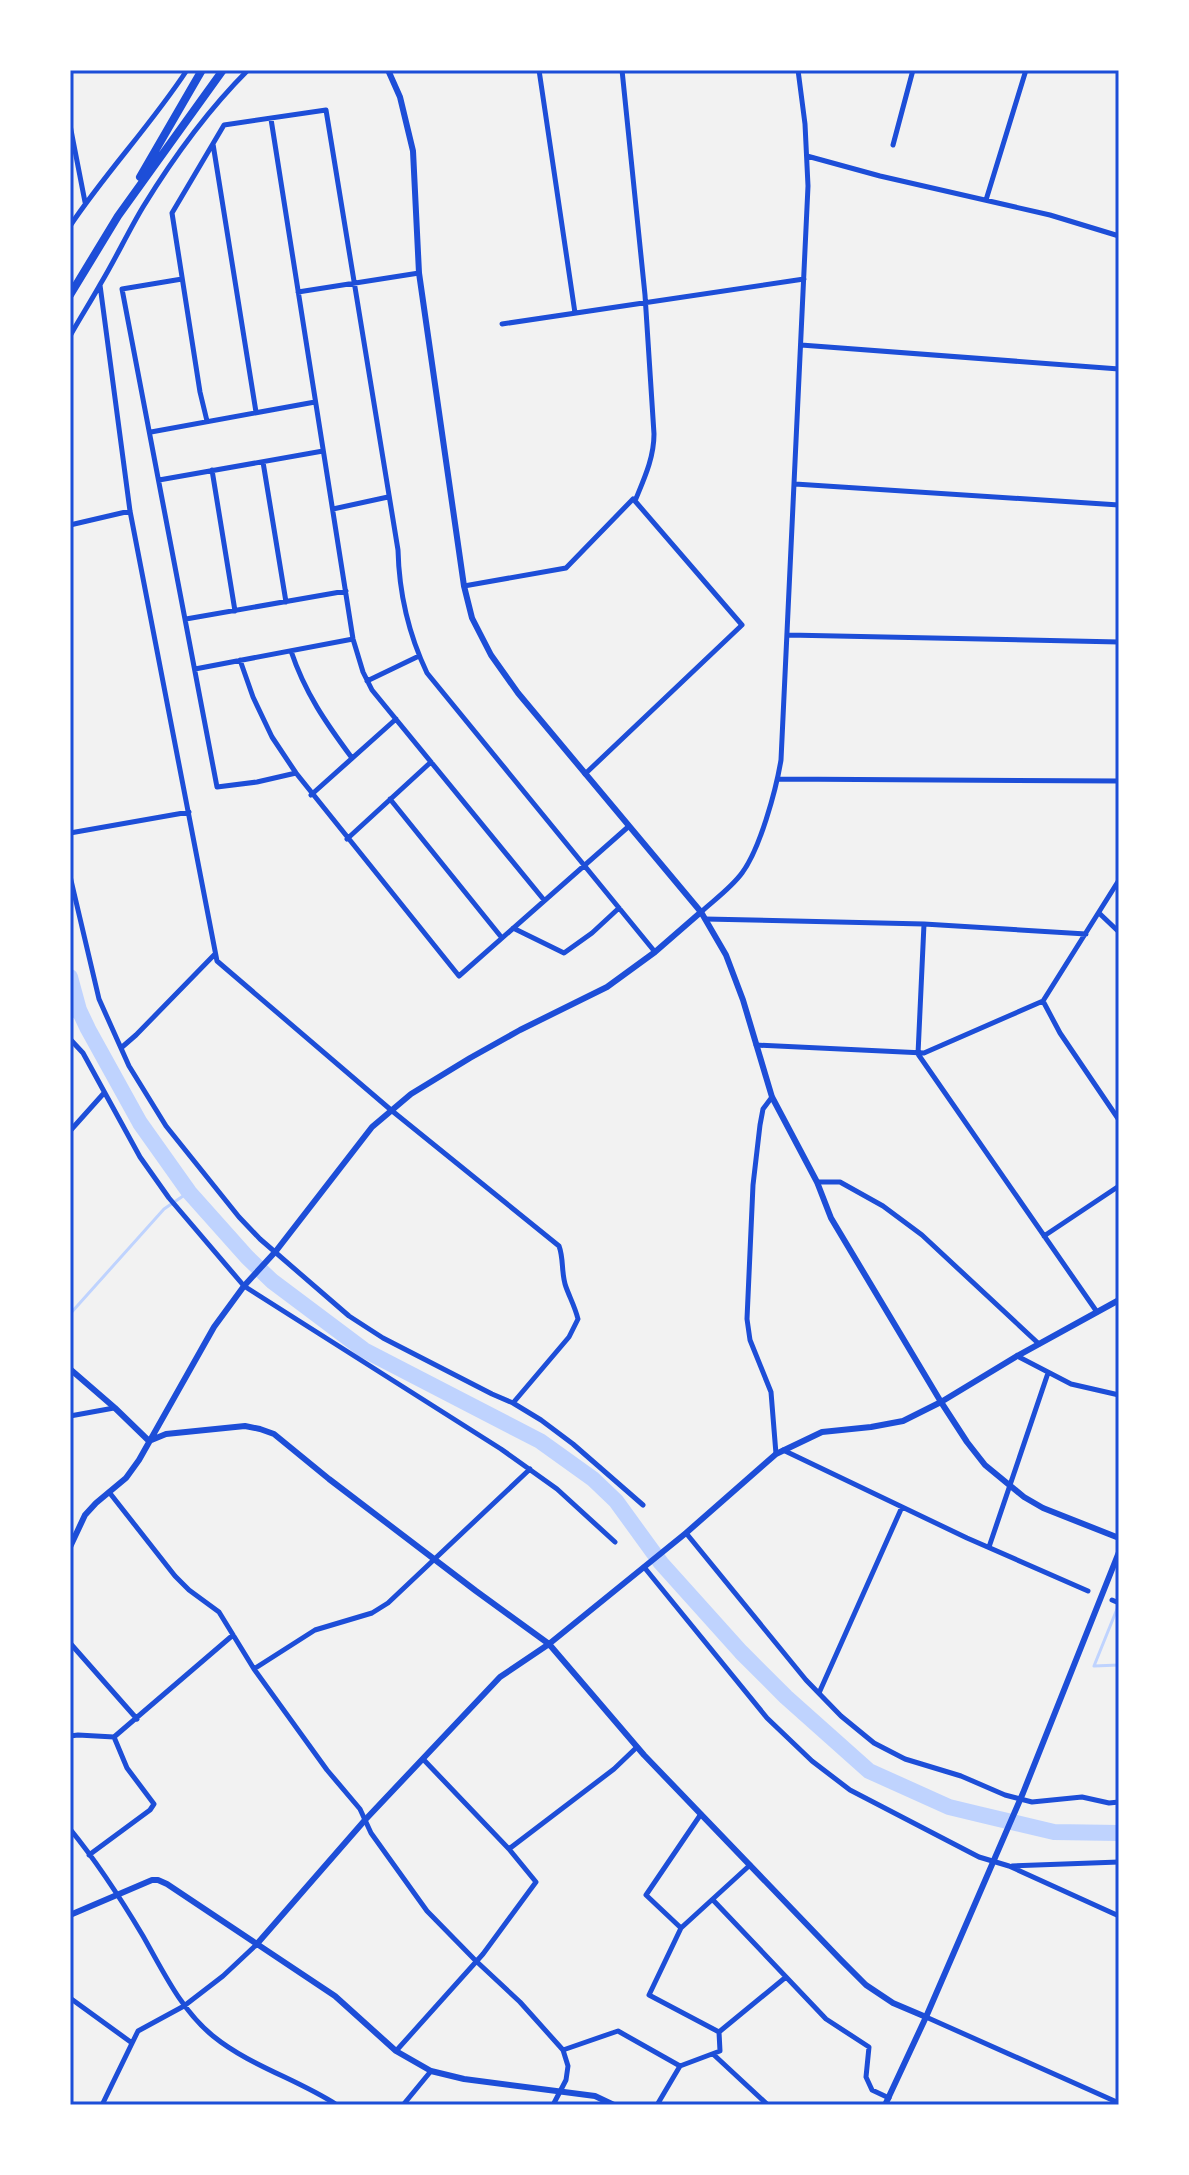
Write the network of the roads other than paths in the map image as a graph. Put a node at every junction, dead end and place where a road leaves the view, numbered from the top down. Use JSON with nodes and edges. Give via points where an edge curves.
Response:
{"nodes":[{"id":1,"x":187,"y":70,"type":"edge"},
{"id":2,"x":202,"y":70,"type":"edge"},
{"id":3,"x":223,"y":70,"type":"edge"},
{"id":4,"x":248,"y":70,"type":"edge"},
{"id":5,"x":388,"y":70,"type":"edge"},
{"id":6,"x":539,"y":70,"type":"edge"},
{"id":7,"x":622,"y":70,"type":"edge"},
{"id":8,"x":798,"y":70,"type":"edge"},
{"id":9,"x":913,"y":70,"type":"edge"},
{"id":10,"x":1026,"y":70,"type":"edge"},
{"id":11,"x":271,"y":119,"type":"junction"},
{"id":12,"x":70,"y":125,"type":"edge"},
{"id":13,"x":213,"y":143,"type":"junction"},
{"id":14,"x":893,"y":145,"type":"dead end"},
{"id":15,"x":807,"y":156,"type":"junction"},
{"id":16,"x":986,"y":200,"type":"junction"},
{"id":17,"x":85,"y":203,"type":"junction"},
{"id":18,"x":118,"y":216,"type":"junction"},
{"id":19,"x":70,"y":226,"type":"edge"},
{"id":20,"x":1119,"y":236,"type":"edge"},
{"id":21,"x":419,"y":273,"type":"junction"},
{"id":22,"x":182,"y":279,"type":"junction"},
{"id":23,"x":804,"y":279,"type":"junction"},
{"id":24,"x":354,"y":282,"type":"junction"},
{"id":25,"x":100,"y":285,"type":"junction"},
{"id":26,"x":298,"y":292,"type":"junction"},
{"id":27,"x":70,"y":295,"type":"edge"},
{"id":28,"x":645,"y":304,"type":"junction"},
{"id":29,"x":575,"y":313,"type":"junction"},
{"id":30,"x":502,"y":324,"type":"dead end"},
{"id":31,"x":70,"y":336,"type":"edge"},
{"id":32,"x":801,"y":345,"type":"junction"},
{"id":33,"x":1119,"y":369,"type":"edge"},
{"id":34,"x":315,"y":402,"type":"junction"},
{"id":35,"x":256,"y":412,"type":"junction"},
{"id":36,"x":207,"y":421,"type":"junction"},
{"id":37,"x":150,"y":432,"type":"junction"},
{"id":38,"x":323,"y":451,"type":"junction"},
{"id":39,"x":263,"y":462,"type":"junction"},
{"id":40,"x":212,"y":470,"type":"junction"},
{"id":41,"x":159,"y":480,"type":"junction"},
{"id":42,"x":795,"y":484,"type":"junction"},
{"id":43,"x":388,"y":497,"type":"junction"},
{"id":44,"x":635,"y":501,"type":"junction"},
{"id":45,"x":1119,"y":505,"type":"edge"},
{"id":46,"x":333,"y":509,"type":"junction"},
{"id":47,"x":130,"y":511,"type":"junction"},
{"id":48,"x":70,"y":525,"type":"edge"},
{"id":49,"x":464,"y":586,"type":"junction"},
{"id":50,"x":346,"y":591,"type":"junction"},
{"id":51,"x":286,"y":602,"type":"junction"},
{"id":52,"x":235,"y":611,"type":"junction"},
{"id":53,"x":186,"y":619,"type":"junction"},
{"id":54,"x":788,"y":635,"type":"junction"},
{"id":55,"x":353,"y":639,"type":"junction"},
{"id":56,"x":1119,"y":642,"type":"edge"},
{"id":57,"x":291,"y":651,"type":"junction"},
{"id":58,"x":419,"y":656,"type":"junction"},
{"id":59,"x":240,"y":660,"type":"junction"},
{"id":60,"x":195,"y":669,"type":"junction"},
{"id":61,"x":367,"y":681,"type":"junction"},
{"id":62,"x":396,"y":719,"type":"junction"},
{"id":63,"x":352,"y":758,"type":"junction"},
{"id":64,"x":431,"y":762,"type":"junction"},
{"id":65,"x":296,"y":773,"type":"junction"},
{"id":66,"x":585,"y":774,"type":"junction"},
{"id":67,"x":778,"y":779,"type":"junction"},
{"id":68,"x":1119,"y":781,"type":"edge"},
{"id":69,"x":311,"y":795,"type":"junction"},
{"id":70,"x":390,"y":799,"type":"junction"},
{"id":71,"x":189,"y":812,"type":"junction"},
{"id":72,"x":628,"y":827,"type":"junction"},
{"id":73,"x":70,"y":833,"type":"edge"},
{"id":74,"x":347,"y":839,"type":"junction"},
{"id":75,"x":585,"y":864,"type":"junction"},
{"id":76,"x":70,"y":876,"type":"edge"},
{"id":77,"x":1119,"y":880,"type":"edge"},
{"id":78,"x":544,"y":900,"type":"junction"},
{"id":79,"x":619,"y":908,"type":"junction"},
{"id":80,"x":1099,"y":913,"type":"junction"},
{"id":81,"x":703,"y":916,"type":"junction"},
{"id":82,"x":924,"y":924,"type":"junction"},
{"id":83,"x":513,"y":928,"type":"junction"},
{"id":84,"x":1119,"y":932,"type":"edge"},
{"id":85,"x":1086,"y":934,"type":"junction"},
{"id":86,"x":502,"y":938,"type":"junction"},
{"id":87,"x":655,"y":952,"type":"junction"},
{"id":88,"x":215,"y":954,"type":"junction"},
{"id":89,"x":1043,"y":1001,"type":"junction"},
{"id":90,"x":70,"y":1039,"type":"edge"},
{"id":91,"x":756,"y":1045,"type":"junction"},
{"id":92,"x":121,"y":1048,"type":"junction"},
{"id":93,"x":918,"y":1054,"type":"junction"},
{"id":94,"x":104,"y":1093,"type":"junction"},
{"id":95,"x":772,"y":1097,"type":"junction"},
{"id":96,"x":391,"y":1110,"type":"junction"},
{"id":97,"x":1119,"y":1120,"type":"edge"},
{"id":98,"x":70,"y":1131,"type":"edge"},
{"id":99,"x":817,"y":1182,"type":"junction"},
{"id":100,"x":1119,"y":1186,"type":"edge"},
{"id":101,"x":1044,"y":1236,"type":"junction"},
{"id":102,"x":276,"y":1251,"type":"junction"},
{"id":103,"x":244,"y":1286,"type":"junction"},
{"id":104,"x":1119,"y":1300,"type":"edge"},
{"id":105,"x":1097,"y":1312,"type":"junction"},
{"id":106,"x":1039,"y":1344,"type":"junction"},
{"id":107,"x":1017,"y":1356,"type":"junction"},
{"id":108,"x":70,"y":1369,"type":"edge"},
{"id":109,"x":1048,"y":1373,"type":"junction"},
{"id":110,"x":1119,"y":1395,"type":"edge"},
{"id":111,"x":941,"y":1402,"type":"junction"},
{"id":112,"x":513,"y":1403,"type":"junction"},
{"id":113,"x":115,"y":1408,"type":"junction"},
{"id":114,"x":70,"y":1416,"type":"edge"},
{"id":115,"x":149,"y":1441,"type":"junction"},
{"id":116,"x":779,"y":1452,"type":"junction"},
{"id":117,"x":530,"y":1469,"type":"junction"},
{"id":118,"x":1010,"y":1486,"type":"junction"},
{"id":119,"x":109,"y":1492,"type":"junction"},
{"id":120,"x":643,"y":1505,"type":"dead end"},
{"id":121,"x":902,"y":1507,"type":"junction"},
{"id":122,"x":686,"y":1533,"type":"junction"},
{"id":123,"x":1119,"y":1538,"type":"edge"},
{"id":124,"x":615,"y":1542,"type":"dead end"},
{"id":125,"x":70,"y":1547,"type":"edge"},
{"id":126,"x":989,"y":1547,"type":"junction"},
{"id":127,"x":1119,"y":1552,"type":"edge"},
{"id":128,"x":434,"y":1559,"type":"junction"},
{"id":129,"x":644,"y":1567,"type":"junction"},
{"id":130,"x":1088,"y":1591,"type":"dead end"},
{"id":131,"x":1112,"y":1600,"type":"dead end"},
{"id":132,"x":1119,"y":1603,"type":"edge"},
{"id":133,"x":233,"y":1635,"type":"junction"},
{"id":134,"x":70,"y":1643,"type":"edge"},
{"id":135,"x":549,"y":1644,"type":"junction"},
{"id":136,"x":254,"y":1669,"type":"junction"},
{"id":137,"x":819,"y":1693,"type":"junction"},
{"id":138,"x":137,"y":1719,"type":"junction"},
{"id":139,"x":70,"y":1736,"type":"edge"},
{"id":140,"x":114,"y":1737,"type":"junction"},
{"id":141,"x":637,"y":1747,"type":"junction"},
{"id":142,"x":423,"y":1759,"type":"junction"},
{"id":143,"x":1119,"y":1802,"type":"edge"},
{"id":144,"x":701,"y":1814,"type":"junction"},
{"id":145,"x":365,"y":1820,"type":"junction"},
{"id":146,"x":70,"y":1829,"type":"edge"},
{"id":147,"x":509,"y":1849,"type":"junction"},
{"id":148,"x":89,"y":1855,"type":"junction"},
{"id":149,"x":1119,"y":1862,"type":"edge"},
{"id":150,"x":750,"y":1865,"type":"junction"},
{"id":151,"x":1009,"y":1866,"type":"junction"},
{"id":152,"x":117,"y":1895,"type":"junction"},
{"id":153,"x":713,"y":1900,"type":"junction"},
{"id":154,"x":70,"y":1915,"type":"edge"},
{"id":155,"x":1119,"y":1916,"type":"edge"},
{"id":156,"x":681,"y":1928,"type":"junction"},
{"id":157,"x":256,"y":1945,"type":"junction"},
{"id":158,"x":475,"y":1960,"type":"junction"},
{"id":159,"x":787,"y":1977,"type":"junction"},
{"id":160,"x":70,"y":1998,"type":"edge"},
{"id":161,"x":184,"y":2006,"type":"junction"},
{"id":162,"x":926,"y":2017,"type":"junction"},
{"id":163,"x":719,"y":2032,"type":"junction"},
{"id":164,"x":132,"y":2043,"type":"junction"},
{"id":165,"x":563,"y":2050,"type":"junction"},
{"id":166,"x":396,"y":2051,"type":"junction"},
{"id":167,"x":713,"y":2054,"type":"junction"},
{"id":168,"x":680,"y":2066,"type":"junction"},
{"id":169,"x":431,"y":2071,"type":"junction"},
{"id":170,"x":561,"y":2090,"type":"junction"},
{"id":171,"x":887,"y":2101,"type":"edge"},
{"id":172,"x":1119,"y":2103,"type":"edge"},
{"id":173,"x":102,"y":2105,"type":"edge"},
{"id":174,"x":337,"y":2105,"type":"edge"},
{"id":175,"x":403,"y":2105,"type":"edge"},
{"id":176,"x":553,"y":2105,"type":"edge"},
{"id":177,"x":614,"y":2105,"type":"edge"},
{"id":178,"x":657,"y":2105,"type":"edge"},
{"id":179,"x":768,"y":2105,"type":"edge"}],
"edges":[{"from":1,"to":17,"type":"street"},
{"from":2,"to":18,"type":"highway"},
{"from":3,"to":18,"type":"highway"},
{"from":4,"to":25,"type":"street","via":[[173,161]]},
{"from":5,"to":21,"type":"street","via":[[413,151]]},
{"from":6,"to":29,"type":"street"},
{"from":7,"to":28,"type":"street"},
{"from":8,"to":15,"type":"street"},
{"from":9,"to":14,"type":"street"},
{"from":10,"to":16,"type":"street"},
{"from":11,"to":13,"type":"street","via":[[224,125]]},
{"from":11,"to":24,"type":"street","via":[[326,110]]},
{"from":11,"to":26,"type":"street"},
{"from":12,"to":17,"type":"street"},
{"from":13,"to":22,"type":"street","via":[[172,213]]},
{"from":13,"to":35,"type":"street"},
{"from":15,"to":16,"type":"street"},
{"from":15,"to":23,"type":"street"},
{"from":16,"to":20,"type":"street"},
{"from":17,"to":19,"type":"street"},
{"from":18,"to":27,"type":"highway"},
{"from":21,"to":24,"type":"street"},
{"from":21,"to":49,"type":"street"},
{"from":22,"to":36,"type":"street"},
{"from":22,"to":37,"type":"street","via":[[122,289]]},
{"from":23,"to":28,"type":"street"},
{"from":23,"to":32,"type":"street"},
{"from":24,"to":26,"type":"street"},
{"from":24,"to":43,"type":"street"},
{"from":25,"to":31,"type":"street"},
{"from":25,"to":47,"type":"street"},
{"from":26,"to":34,"type":"street"},
{"from":28,"to":29,"type":"street"},
{"from":28,"to":44,"type":"street","via":[[654,446]]},
{"from":29,"to":30,"type":"street"},
{"from":32,"to":33,"type":"street"},
{"from":32,"to":42,"type":"street"},
{"from":34,"to":35,"type":"street"},
{"from":34,"to":38,"type":"street"},
{"from":35,"to":36,"type":"street"},
{"from":36,"to":37,"type":"street"},
{"from":37,"to":41,"type":"street"},
{"from":38,"to":39,"type":"street"},
{"from":38,"to":46,"type":"street"},
{"from":39,"to":40,"type":"street"},
{"from":39,"to":51,"type":"street"},
{"from":40,"to":41,"type":"street"},
{"from":40,"to":52,"type":"street"},
{"from":41,"to":53,"type":"street"},
{"from":42,"to":45,"type":"street"},
{"from":42,"to":54,"type":"street"},
{"from":43,"to":46,"type":"street"},
{"from":43,"to":58,"type":"street","via":[[410,631]]},
{"from":44,"to":49,"type":"street","via":[[566,568]]},
{"from":44,"to":66,"type":"street","via":[[742,625]]},
{"from":46,"to":50,"type":"street"},
{"from":47,"to":48,"type":"street"},
{"from":47,"to":71,"type":"street"},
{"from":49,"to":66,"type":"street","via":[[472,618],[491,655]]},
{"from":50,"to":51,"type":"street"},
{"from":50,"to":55,"type":"street"},
{"from":51,"to":52,"type":"street"},
{"from":52,"to":53,"type":"street"},
{"from":53,"to":60,"type":"street"},
{"from":54,"to":56,"type":"street"},
{"from":54,"to":67,"type":"street"},
{"from":55,"to":57,"type":"street"},
{"from":55,"to":61,"type":"street"},
{"from":57,"to":59,"type":"street"},
{"from":57,"to":63,"type":"street","via":[[321,716]]},
{"from":58,"to":61,"type":"street"},
{"from":58,"to":75,"type":"street","via":[[427,673]]},
{"from":59,"to":60,"type":"street"},
{"from":59,"to":65,"type":"street","via":[[272,737]]},
{"from":60,"to":65,"type":"street","via":[[217,787]]},
{"from":61,"to":62,"type":"street"},
{"from":62,"to":63,"type":"street"},
{"from":62,"to":64,"type":"street"},
{"from":63,"to":69,"type":"street"},
{"from":64,"to":70,"type":"street"},
{"from":64,"to":78,"type":"street"},
{"from":65,"to":69,"type":"street"},
{"from":66,"to":72,"type":"street"},
{"from":67,"to":68,"type":"street"},
{"from":67,"to":81,"type":"street","via":[[742,873]]},
{"from":69,"to":74,"type":"street"},
{"from":70,"to":74,"type":"street"},
{"from":70,"to":86,"type":"street"},
{"from":71,"to":73,"type":"street"},
{"from":71,"to":88,"type":"street"},
{"from":72,"to":75,"type":"street"},
{"from":72,"to":81,"type":"street"},
{"from":74,"to":86,"type":"street","via":[[459,976]]},
{"from":75,"to":78,"type":"street"},
{"from":75,"to":79,"type":"street"},
{"from":76,"to":92,"type":"street","via":[[99,999]]},
{"from":77,"to":80,"type":"street"},
{"from":78,"to":83,"type":"street"},
{"from":79,"to":83,"type":"street","via":[[564,953]]},
{"from":79,"to":87,"type":"street"},
{"from":80,"to":84,"type":"street"},
{"from":80,"to":85,"type":"street"},
{"from":81,"to":82,"type":"street"},
{"from":81,"to":87,"type":"street"},
{"from":81,"to":91,"type":"street","via":[[726,955]]},
{"from":82,"to":85,"type":"street"},
{"from":82,"to":93,"type":"street"},
{"from":83,"to":86,"type":"street"},
{"from":85,"to":89,"type":"street"},
{"from":87,"to":96,"type":"street","via":[[596,994],[520,1030]]},
{"from":88,"to":92,"type":"street"},
{"from":88,"to":96,"type":"street","via":[[222,967]]},
{"from":89,"to":93,"type":"street"},
{"from":89,"to":97,"type":"street"},
{"from":90,"to":94,"type":"street"},
{"from":91,"to":93,"type":"street"},
{"from":91,"to":95,"type":"street"},
{"from":92,"to":102,"type":"street","via":[[187,1154],[239,1217]]},
{"from":93,"to":101,"type":"street"},
{"from":94,"to":98,"type":"street"},
{"from":94,"to":103,"type":"street","via":[[169,1198]]},
{"from":95,"to":99,"type":"street"},
{"from":95,"to":116,"type":"street","via":[[763,1109],[754,1170],[747,1319],[771,1392]]},
{"from":96,"to":102,"type":"street"},
{"from":96,"to":112,"type":"street","via":[[559,1246],[565,1285],[578,1319]]},
{"from":99,"to":106,"type":"street","via":[[840,1182],[883,1206],[922,1235]]},
{"from":99,"to":111,"type":"street","via":[[831,1218]]},
{"from":100,"to":101,"type":"street"},
{"from":101,"to":105,"type":"street"},
{"from":102,"to":103,"type":"street"},
{"from":102,"to":112,"type":"street","via":[[349,1316],[383,1338]]},
{"from":103,"to":115,"type":"street","via":[[214,1327]]},
{"from":103,"to":117,"type":"street"},
{"from":104,"to":105,"type":"street"},
{"from":105,"to":106,"type":"street"},
{"from":106,"to":107,"type":"street"},
{"from":107,"to":109,"type":"street"},
{"from":107,"to":111,"type":"street"},
{"from":108,"to":113,"type":"street"},
{"from":109,"to":110,"type":"street"},
{"from":109,"to":118,"type":"street"},
{"from":111,"to":116,"type":"street","via":[[903,1421],[822,1432]]},
{"from":111,"to":118,"type":"street","via":[[985,1465]]},
{"from":112,"to":120,"type":"street","via":[[560,1434]]},
{"from":113,"to":114,"type":"street"},
{"from":113,"to":115,"type":"street"},
{"from":115,"to":119,"type":"street","via":[[126,1478]]},
{"from":115,"to":128,"type":"street","via":[[166,1434],[233,1427],[274,1434]]},
{"from":116,"to":121,"type":"street"},
{"from":116,"to":122,"type":"street"},
{"from":117,"to":124,"type":"street"},
{"from":117,"to":128,"type":"street"},
{"from":118,"to":123,"type":"street","via":[[1043,1508]]},
{"from":118,"to":126,"type":"street"},
{"from":119,"to":125,"type":"street","via":[[85,1515]]},
{"from":119,"to":133,"type":"street","via":[[175,1576],[215,1609]]},
{"from":121,"to":126,"type":"street"},
{"from":121,"to":137,"type":"street"},
{"from":122,"to":129,"type":"street"},
{"from":122,"to":137,"type":"street"},
{"from":126,"to":130,"type":"street"},
{"from":127,"to":162,"type":"street"},
{"from":128,"to":135,"type":"street"},
{"from":128,"to":136,"type":"street","via":[[372,1613],[315,1630]]},
{"from":129,"to":135,"type":"street"},
{"from":129,"to":151,"type":"street","via":[[767,1718],[812,1761],[850,1790],[979,1857]]},
{"from":131,"to":132,"type":"street"},
{"from":133,"to":136,"type":"street"},
{"from":133,"to":138,"type":"street"},
{"from":134,"to":138,"type":"street"},
{"from":135,"to":141,"type":"street"},
{"from":135,"to":142,"type":"street","via":[[500,1677]]},
{"from":136,"to":145,"type":"street"},
{"from":137,"to":143,"type":"street","via":[[874,1743],[905,1759],[1032,1802],[1082,1797]]},
{"from":138,"to":140,"type":"street"},
{"from":139,"to":140,"type":"street"},
{"from":140,"to":148,"type":"street","via":[[127,1768],[154,1804]]},
{"from":141,"to":144,"type":"street"},
{"from":141,"to":147,"type":"street"},
{"from":142,"to":145,"type":"street"},
{"from":142,"to":147,"type":"street"},
{"from":144,"to":150,"type":"street"},
{"from":144,"to":156,"type":"street","via":[[646,1895]]},
{"from":145,"to":157,"type":"street"},
{"from":145,"to":158,"type":"street","via":[[427,1911]]},
{"from":146,"to":148,"type":"street"},
{"from":147,"to":158,"type":"street","via":[[536,1882]]},
{"from":148,"to":152,"type":"street"},
{"from":149,"to":151,"type":"street"},
{"from":150,"to":153,"type":"street"},
{"from":150,"to":162,"type":"street","via":[[866,1985]]},
{"from":151,"to":155,"type":"street"},
{"from":152,"to":154,"type":"street"},
{"from":152,"to":157,"type":"street","via":[[158,1880]]},
{"from":152,"to":161,"type":"street"},
{"from":153,"to":156,"type":"street"},
{"from":153,"to":159,"type":"street"},
{"from":156,"to":163,"type":"street","via":[[649,1995]]},
{"from":157,"to":161,"type":"street"},
{"from":157,"to":166,"type":"street","via":[[335,1996]]},
{"from":158,"to":165,"type":"street"},
{"from":158,"to":166,"type":"street"},
{"from":159,"to":163,"type":"street"},
{"from":159,"to":171,"type":"street","via":[[826,2019],[869,2047],[866,2077],[872,2090]]},
{"from":160,"to":164,"type":"street"},
{"from":161,"to":164,"type":"street","via":[[138,2031]]},
{"from":161,"to":174,"type":"street","via":[[213,2036]]},
{"from":162,"to":171,"type":"street"},
{"from":162,"to":172,"type":"street"},
{"from":163,"to":167,"type":"street","via":[[720,2051]]},
{"from":164,"to":173,"type":"street"},
{"from":165,"to":168,"type":"street","via":[[618,2031]]},
{"from":165,"to":170,"type":"street","via":[[568,2066]]},
{"from":166,"to":169,"type":"street"},
{"from":167,"to":168,"type":"street"},
{"from":167,"to":179,"type":"street"},
{"from":168,"to":178,"type":"street"},
{"from":169,"to":170,"type":"street"},
{"from":169,"to":175,"type":"street"},
{"from":170,"to":176,"type":"street"},
{"from":170,"to":177,"type":"street"}]}
